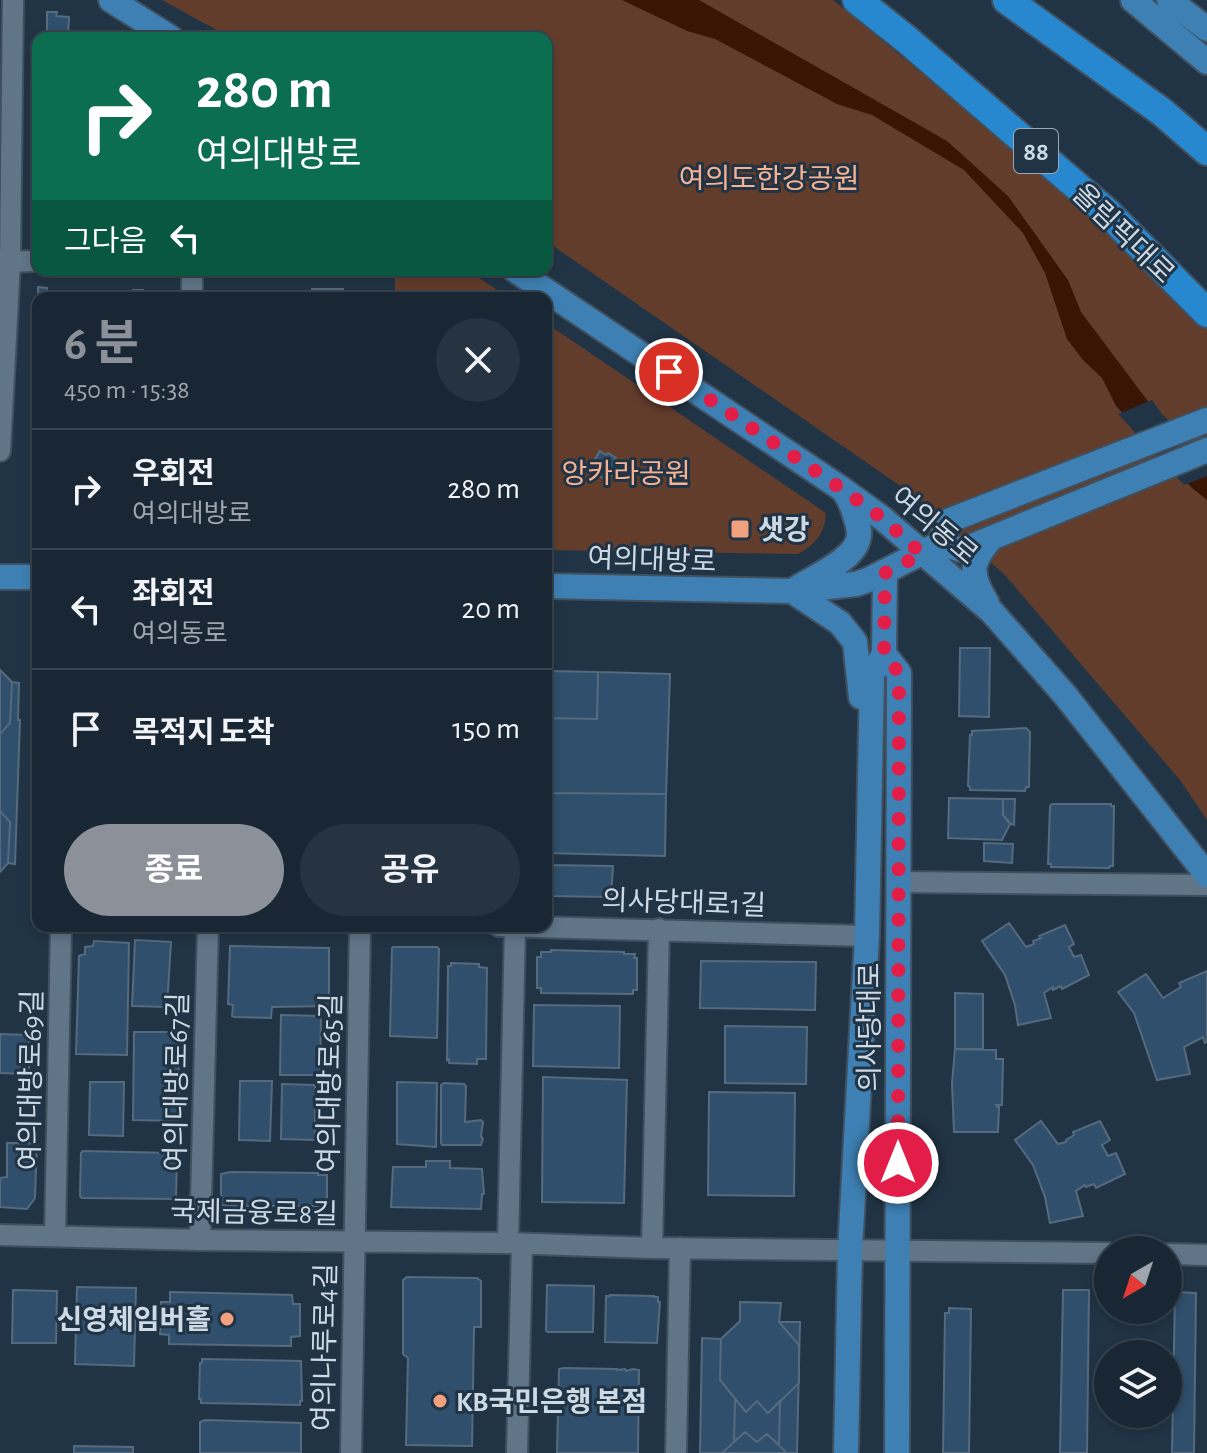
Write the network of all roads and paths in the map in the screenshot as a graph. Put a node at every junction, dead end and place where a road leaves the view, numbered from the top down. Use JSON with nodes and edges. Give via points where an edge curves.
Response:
{"nodes":[{"id":1,"x":13,"y":0,"type":"edge"},
{"id":2,"x":111,"y":0,"type":"edge"},
{"id":3,"x":857,"y":0,"type":"edge"},
{"id":4,"x":1007,"y":0,"type":"edge"},
{"id":5,"x":1134,"y":0,"type":"edge"},
{"id":6,"x":1171,"y":0,"type":"edge"},
{"id":7,"x":1207,"y":22,"type":"edge"},
{"id":8,"x":1207,"y":29,"type":"edge"},
{"id":9,"x":162,"y":32,"type":"edge"},
{"id":10,"x":1207,"y":54,"type":"edge"},
{"id":11,"x":1207,"y":62,"type":"edge"},
{"id":12,"x":1207,"y":151,"type":"edge"},
{"id":13,"x":32,"y":261,"type":"edge"},
{"id":14,"x":5,"y":262,"type":"edge"},
{"id":15,"x":524,"y":276,"type":"edge"},
{"id":16,"x":548,"y":292,"type":"edge"},
{"id":17,"x":552,"y":295,"type":"edge"},
{"id":18,"x":1207,"y":313,"type":"edge"},
{"id":19,"x":1207,"y":420,"type":"edge"},
{"id":20,"x":1207,"y":450,"type":"edge"},
{"id":21,"x":0,"y":451,"type":"edge"},
{"id":22,"x":842,"y":489,"type":"junction"},
{"id":23,"x":984,"y":543,"type":"junction"},
{"id":24,"x":930,"y":549,"type":"junction"},
{"id":25,"x":885,"y":573,"type":"junction"},
{"id":26,"x":0,"y":577,"type":"edge"},
{"id":27,"x":32,"y":577,"type":"edge"},
{"id":28,"x":552,"y":586,"type":"edge"},
{"id":29,"x":792,"y":591,"type":"junction"},
{"id":30,"x":992,"y":612,"type":"junction"},
{"id":31,"x":884,"y":654,"type":"junction"},
{"id":32,"x":871,"y":711,"type":"junction"},
{"id":33,"x":1207,"y":875,"type":"edge"},
{"id":34,"x":900,"y":882,"type":"junction"},
{"id":35,"x":1207,"y":885,"type":"edge"},
{"id":36,"x":552,"y":927,"type":"edge"},
{"id":37,"x":659,"y":929,"type":"junction"},
{"id":38,"x":61,"y":932,"type":"edge"},
{"id":39,"x":208,"y":932,"type":"edge"},
{"id":40,"x":360,"y":932,"type":"edge"},
{"id":41,"x":515,"y":932,"type":"edge"},
{"id":42,"x":867,"y":936,"type":"junction"},
{"id":43,"x":0,"y":1235,"type":"edge"},
{"id":44,"x":55,"y":1236,"type":"junction"},
{"id":45,"x":200,"y":1240,"type":"junction"},
{"id":46,"x":354,"y":1241,"type":"junction"},
{"id":47,"x":515,"y":1243,"type":"junction"},
{"id":48,"x":652,"y":1248,"type":"junction"},
{"id":49,"x":680,"y":1248,"type":"junction"},
{"id":50,"x":886,"y":1250,"type":"junction"},
{"id":51,"x":850,"y":1251,"type":"junction"},
{"id":52,"x":1094,"y":1253,"type":"edge"},
{"id":53,"x":1182,"y":1254,"type":"edge"},
{"id":54,"x":1207,"y":1255,"type":"edge"},
{"id":55,"x":351,"y":1453,"type":"edge"},
{"id":56,"x":517,"y":1453,"type":"edge"},
{"id":57,"x":676,"y":1453,"type":"edge"},
{"id":58,"x":846,"y":1453,"type":"edge"},
{"id":59,"x":897,"y":1453,"type":"edge"}],
"edges":[{"from":1,"to":14,"type":"street"},
{"from":2,"to":9,"type":"main road"},
{"from":3,"to":18,"type":"highway","name":"올림픽대로","number":"88","via":[[1108,213]]},
{"from":4,"to":12,"type":"highway","via":[[1162,112]]},
{"from":5,"to":10,"type":"main road"},
{"from":5,"to":11,"type":"main road"},
{"from":6,"to":7,"type":"main road"},
{"from":6,"to":8,"type":"main road"},
{"from":13,"to":14,"type":"street"},
{"from":14,"to":21,"type":"street"},
{"from":15,"to":16,"type":"main road","name":"여의동로"},
{"from":17,"to":22,"type":"main road","name":"여의동로"},
{"from":19,"to":24,"type":"main road","name":"여의대방로","via":[[948,521]]},
{"from":20,"to":23,"type":"main road","name":"여의대방로"},
{"from":22,"to":24,"type":"main road","name":"여의동로"},
{"from":22,"to":29,"type":"main road","via":[[860,531],[856,546]]},
{"from":23,"to":24,"type":"main road","name":"여의대방로","via":[[962,550]]},
{"from":23,"to":30,"type":"main road","via":[[974,575]]},
{"from":24,"to":25,"type":"main road","name":"여의대방로"},
{"from":24,"to":30,"type":"main road","name":"여의동로"},
{"from":25,"to":29,"type":"main road","name":"여의대방로","via":[[856,584]]},
{"from":25,"to":31,"type":"main road","name":"의사당대로"},
{"from":26,"to":27,"type":"main road"},
{"from":28,"to":29,"type":"main road","name":"여의대방로"},
{"from":29,"to":32,"type":"main road","via":[[840,623],[855,642],[861,698]]},
{"from":30,"to":33,"type":"main road","name":"여의동로"},
{"from":31,"to":32,"type":"main road","name":"의사당대로","via":[[872,674]]},
{"from":31,"to":34,"type":"main road","name":"의사당대로","via":[[899,673]]},
{"from":32,"to":42,"type":"main road","name":"의사당대로"},
{"from":34,"to":35,"type":"street"},
{"from":34,"to":50,"type":"main road","name":"의사당대로"},
{"from":36,"to":37,"type":"street","name":"의사당대로1길"},
{"from":37,"to":42,"type":"street","name":"의사당대로1길"},
{"from":37,"to":48,"type":"street"},
{"from":38,"to":44,"type":"street","name":"여의대방로69길"},
{"from":39,"to":45,"type":"street","name":"여의대방로67길"},
{"from":40,"to":46,"type":"street","name":"여의대방로65길"},
{"from":41,"to":47,"type":"street"},
{"from":42,"to":51,"type":"main road","name":"의사당대로"},
{"from":43,"to":44,"type":"street","name":"국제금융로8길"},
{"from":44,"to":45,"type":"street","name":"국제금융로8길"},
{"from":45,"to":46,"type":"street","name":"국제금융로8길"},
{"from":46,"to":47,"type":"street","name":"국제금융로8길"},
{"from":46,"to":55,"type":"street","name":"여의나루로4길"},
{"from":47,"to":48,"type":"street","name":"국제금융로8길"},
{"from":47,"to":56,"type":"street"},
{"from":48,"to":49,"type":"street","name":"국제금융로8길"},
{"from":49,"to":51,"type":"street","name":"국제금융로8길"},
{"from":49,"to":57,"type":"street"},
{"from":50,"to":51,"type":"street","name":"국제금융로8길"},
{"from":50,"to":52,"type":"street","name":"국제금융로8길"},
{"from":50,"to":59,"type":"main road","name":"의사당대로"},
{"from":51,"to":58,"type":"main road","name":"의사당대로"},
{"from":53,"to":54,"type":"street"}]}
